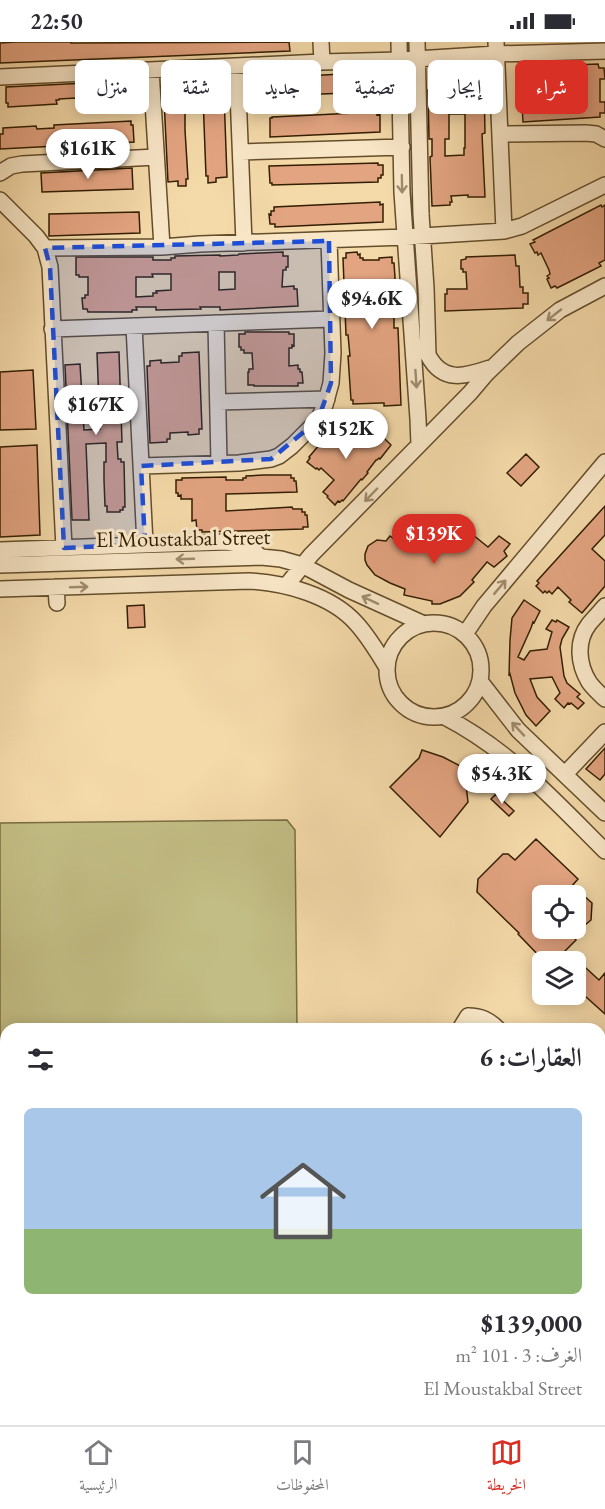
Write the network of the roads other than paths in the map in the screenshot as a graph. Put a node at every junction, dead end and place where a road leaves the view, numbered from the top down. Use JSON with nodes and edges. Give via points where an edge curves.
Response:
{"nodes":[{"id":1,"x":321,"y":42,"type":"edge"},
{"id":2,"x":399,"y":42,"type":"edge"},
{"id":3,"x":417,"y":42,"type":"edge"},
{"id":4,"x":496,"y":48,"type":"edge"},
{"id":5,"x":605,"y":51,"type":"edge"},
{"id":6,"x":418,"y":59,"type":"junction"},
{"id":7,"x":400,"y":60,"type":"joint"},
{"id":8,"x":322,"y":62,"type":"junction"},
{"id":9,"x":333,"y":62,"type":"edge"},
{"id":10,"x":237,"y":67,"type":"junction"},
{"id":11,"x":151,"y":70,"type":"junction"},
{"id":12,"x":0,"y":77,"type":"edge"},
{"id":13,"x":401,"y":114,"type":"edge"},
{"id":14,"x":500,"y":134,"type":"junction"},
{"id":15,"x":605,"y":139,"type":"edge"},
{"id":16,"x":402,"y":147,"type":"junction"},
{"id":17,"x":241,"y":152,"type":"junction"},
{"id":18,"x":156,"y":157,"type":"junction"},
{"id":19,"x":0,"y":173,"type":"edge"},
{"id":20,"x":605,"y":185,"type":"edge"},
{"id":21,"x":0,"y":200,"type":"edge"},
{"id":22,"x":504,"y":231,"type":"junction"},
{"id":23,"x":414,"y":237,"type":"junction"},
{"id":24,"x":329,"y":241,"type":"junction"},
{"id":25,"x":244,"y":243,"type":"junction"},
{"id":26,"x":162,"y":247,"type":"junction"},
{"id":27,"x":45,"y":248,"type":"junction"},
{"id":28,"x":605,"y":286,"type":"edge"},
{"id":29,"x":331,"y":319,"type":"junction"},
{"id":30,"x":216,"y":323,"type":"junction"},
{"id":31,"x":134,"y":326,"type":"junction"},
{"id":32,"x":52,"y":329,"type":"junction"},
{"id":33,"x":493,"y":367,"type":"junction"},
{"id":34,"x":327,"y":399,"type":"junction"},
{"id":35,"x":218,"y":402,"type":"junction"},
{"id":36,"x":419,"y":445,"type":"junction"},
{"id":37,"x":605,"y":462,"type":"edge"},
{"id":38,"x":219,"y":463,"type":"junction"},
{"id":39,"x":141,"y":466,"type":"junction"},
{"id":40,"x":145,"y":544,"type":"junction"},
{"id":41,"x":64,"y":548,"type":"junction"},
{"id":42,"x":0,"y":550,"type":"edge"},
{"id":43,"x":261,"y":557,"type":"junction"},
{"id":44,"x":0,"y":565,"type":"edge"},
{"id":45,"x":302,"y":565,"type":"junction"},
{"id":46,"x":286,"y":586,"type":"junction"},
{"id":47,"x":56,"y":587,"type":"junction"},
{"id":48,"x":0,"y":589,"type":"edge"},
{"id":49,"x":57,"y":603,"type":"dead end"},
{"id":50,"x":605,"y":606,"type":"edge"},
{"id":51,"x":424,"y":624,"type":"junction"},
{"id":52,"x":465,"y":634,"type":"junction"},
{"id":53,"x":386,"y":666,"type":"junction"},
{"id":54,"x":480,"y":681,"type":"junction"},
{"id":55,"x":605,"y":699,"type":"edge"},
{"id":56,"x":445,"y":717,"type":"junction"},
{"id":57,"x":605,"y":732,"type":"edge"},
{"id":58,"x":565,"y":774,"type":"junction"},
{"id":59,"x":605,"y":813,"type":"edge"},
{"id":60,"x":605,"y":850,"type":"edge"},
{"id":61,"x":469,"y":1023,"type":"edge"},
{"id":62,"x":491,"y":1023,"type":"edge"}],
"edges":[{"from":1,"to":8,"type":"street"},
{"from":2,"to":7,"type":"street"},
{"from":3,"to":6,"type":"street"},
{"from":4,"to":5,"type":"street"},
{"from":4,"to":6,"type":"street"},
{"from":4,"to":14,"type":"street"},
{"from":6,"to":7,"type":"street"},
{"from":6,"to":23,"type":"street"},
{"from":8,"to":9,"type":"street"},
{"from":8,"to":10,"type":"street"},
{"from":10,"to":11,"type":"street"},
{"from":10,"to":17,"type":"street"},
{"from":11,"to":12,"type":"street"},
{"from":11,"to":18,"type":"street"},
{"from":13,"to":16,"type":"street"},
{"from":14,"to":15,"type":"street","via":[[586,133]]},
{"from":14,"to":22,"type":"street"},
{"from":16,"to":17,"type":"street"},
{"from":16,"to":23,"type":"street","one_way":true,"via":[[402,192]]},
{"from":17,"to":25,"type":"street"},
{"from":18,"to":19,"type":"street","via":[[22,164]]},
{"from":18,"to":26,"type":"street"},
{"from":20,"to":22,"type":"street"},
{"from":21,"to":27,"type":"street"},
{"from":22,"to":23,"type":"street"},
{"from":23,"to":24,"type":"street"},
{"from":23,"to":33,"type":"street","via":[[426,288],[431,361],[455,376]]},
{"from":23,"to":36,"type":"street","one_way":true},
{"from":24,"to":25,"type":"street"},
{"from":24,"to":29,"type":"street"},
{"from":25,"to":26,"type":"street"},
{"from":26,"to":27,"type":"street"},
{"from":27,"to":32,"type":"street","via":[[50,267]]},
{"from":28,"to":33,"type":"street","one_way":true,"via":[[560,310]]},
{"from":29,"to":30,"type":"street"},
{"from":29,"to":34,"type":"street","via":[[333,353]]},
{"from":30,"to":31,"type":"street"},
{"from":30,"to":35,"type":"street"},
{"from":31,"to":32,"type":"street"},
{"from":31,"to":39,"type":"street"},
{"from":32,"to":41,"type":"street"},
{"from":33,"to":36,"type":"street"},
{"from":34,"to":35,"type":"street"},
{"from":34,"to":38,"type":"street","via":[[318,420],[279,456],[255,462]]},
{"from":35,"to":38,"type":"street"},
{"from":36,"to":45,"type":"street","one_way":true},
{"from":52,"to":37,"type":"street","one_way":true,"via":[[479,612]]},
{"from":38,"to":39,"type":"street"},
{"from":39,"to":40,"type":"street"},
{"from":40,"to":41,"type":"street"},
{"from":40,"to":43,"type":"street","via":[[243,544]]},
{"from":41,"to":42,"type":"street"},
{"from":43,"to":44,"type":"street","name":"El Moustakbal Street","one_way":true},
{"from":43,"to":45,"type":"street","name":"El Moustakbal Street"},
{"from":45,"to":46,"type":"street"},
{"from":51,"to":45,"type":"street","name":"El Moustakbal Street","one_way":true},
{"from":47,"to":46,"type":"street","name":"El Moustakbal Street","one_way":true,"via":[[249,581]]},
{"from":46,"to":53,"type":"street","name":"El Moustakbal Street","via":[[334,605],[356,622]]},
{"from":47,"to":48,"type":"street","name":"El Moustakbal Street"},
{"from":47,"to":49,"type":"street"},
{"from":50,"to":55,"type":"street","via":[[588,625],[579,651],[589,682]]},
{"from":51,"to":52,"type":"street","via":[[445,624]]},
{"from":51,"to":53,"type":"street","via":[[400,636]]},
{"from":52,"to":54,"type":"street","via":[[477,650],[482,670]]},
{"from":53,"to":56,"type":"street","via":[[388,684],[404,707],[423,717]]},
{"from":54,"to":56,"type":"street","via":[[467,705]]},
{"from":58,"to":54,"type":"street","one_way":true,"via":[[519,730]]},
{"from":56,"to":60,"type":"street","via":[[507,757]]},
{"from":57,"to":58,"type":"street"},
{"from":58,"to":59,"type":"street"},
{"from":61,"to":62,"type":"street","via":[[476,1016]]}]}
